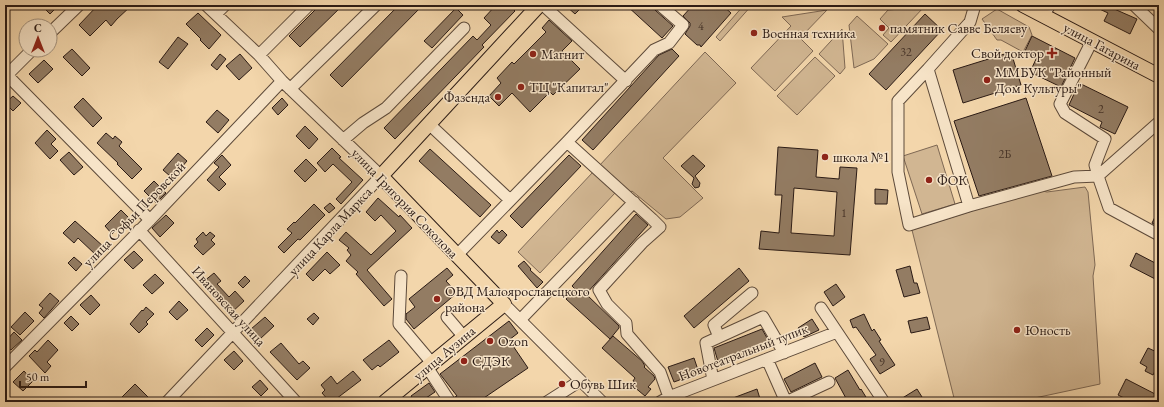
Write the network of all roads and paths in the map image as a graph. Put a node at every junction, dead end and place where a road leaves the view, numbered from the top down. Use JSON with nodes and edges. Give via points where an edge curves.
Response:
{"nodes":[{"id":1,"x":79,"y":5,"type":"edge"},
{"id":2,"x":206,"y":5,"type":"edge"},
{"id":3,"x":225,"y":5,"type":"edge"},
{"id":4,"x":309,"y":5,"type":"edge"},
{"id":5,"x":376,"y":5,"type":"edge"},
{"id":6,"x":660,"y":5,"type":"edge"},
{"id":7,"x":975,"y":5,"type":"edge"},
{"id":8,"x":1023,"y":5,"type":"edge"},
{"id":9,"x":1134,"y":5,"type":"edge"},
{"id":10,"x":536,"y":6,"type":"edge"},
{"id":11,"x":1046,"y":10,"type":"edge"},
{"id":12,"x":216,"y":14,"type":"junction"},
{"id":13,"x":58,"y":25,"type":"edge"},
{"id":14,"x":464,"y":28,"type":"dead end"},
{"id":15,"x":1159,"y":29,"type":"edge"},
{"id":16,"x":1092,"y":41,"type":"junction"},
{"id":17,"x":259,"y":55,"type":"junction"},
{"id":18,"x":24,"y":58,"type":"edge"},
{"id":19,"x":928,"y":70,"type":"junction"},
{"id":20,"x":6,"y":75,"type":"edge"},
{"id":21,"x":1159,"y":75,"type":"edge"},
{"id":22,"x":626,"y":81,"type":"junction"},
{"id":23,"x":286,"y":85,"type":"junction"},
{"id":24,"x":1159,"y":122,"type":"edge"},
{"id":25,"x":429,"y":124,"type":"junction"},
{"id":26,"x":343,"y":140,"type":"junction"},
{"id":27,"x":567,"y":142,"type":"junction"},
{"id":28,"x":381,"y":176,"type":"junction"},
{"id":29,"x":1098,"y":176,"type":"junction"},
{"id":30,"x":510,"y":200,"type":"junction"},
{"id":31,"x":634,"y":202,"type":"junction"},
{"id":32,"x":969,"y":206,"type":"junction"},
{"id":33,"x":150,"y":220,"type":"junction"},
{"id":34,"x":140,"y":230,"type":"junction"},
{"id":35,"x":1159,"y":235,"type":"edge"},
{"id":36,"x":457,"y":255,"type":"junction"},
{"id":37,"x":401,"y":276,"type":"dead end"},
{"id":38,"x":752,"y":293,"type":"dead end"},
{"id":39,"x":504,"y":304,"type":"junction"},
{"id":40,"x":821,"y":308,"type":"dead end"},
{"id":41,"x":447,"y":317,"type":"dead end"},
{"id":42,"x":520,"y":320,"type":"junction"},
{"id":43,"x":837,"y":332,"type":"junction"},
{"id":44,"x":233,"y":333,"type":"junction"},
{"id":45,"x":464,"y":337,"type":"junction"},
{"id":46,"x":719,"y":337,"type":"junction"},
{"id":47,"x":784,"y":353,"type":"junction"},
{"id":48,"x":767,"y":359,"type":"junction"},
{"id":49,"x":429,"y":365,"type":"junction"},
{"id":50,"x":5,"y":367,"type":"edge"},
{"id":51,"x":713,"y":380,"type":"junction"},
{"id":52,"x":580,"y":381,"type":"junction"},
{"id":53,"x":829,"y":382,"type":"dead end"},
{"id":54,"x":664,"y":400,"type":"edge"},
{"id":55,"x":549,"y":401,"type":"edge"},
{"id":56,"x":167,"y":402,"type":"edge"},
{"id":57,"x":296,"y":402,"type":"edge"},
{"id":58,"x":385,"y":402,"type":"edge"},
{"id":59,"x":450,"y":402,"type":"edge"},
{"id":60,"x":602,"y":402,"type":"edge"},
{"id":61,"x":786,"y":402,"type":"edge"},
{"id":62,"x":884,"y":402,"type":"edge"}],
"edges":[{"from":1,"to":13,"type":"street"},
{"from":2,"to":12,"type":"street","name":"улица Григория Соколова"},
{"from":3,"to":12,"type":"street"},
{"from":4,"to":17,"type":"street"},
{"from":5,"to":23,"type":"street","name":"улица Софьи Перовской"},
{"from":6,"to":22,"type":"street","via":[[683,25],[669,43],[654,50]]},
{"from":7,"to":19,"type":"street","via":[[970,22]]},
{"from":8,"to":11,"type":"main road","name":"улица Гагарина"},
{"from":9,"to":15,"type":"street"},
{"from":10,"to":22,"type":"street"},
{"from":10,"to":25,"type":"main road","name":"улица Карла Маркса"},
{"from":11,"to":16,"type":"main road","name":"улица Гагарина"},
{"from":12,"to":17,"type":"street","name":"улица Григория Соколова"},
{"from":14,"to":26,"type":"street","via":[[386,108]]},
{"from":16,"to":21,"type":"main road","name":"улица Гагарина"},
{"from":16,"to":29,"type":"street","via":[[1060,104],[1065,113],[1105,139],[1095,165]]},
{"from":17,"to":23,"type":"street","name":"улица Григория Соколова"},
{"from":18,"to":20,"type":"street"},
{"from":19,"to":32,"type":"street"},
{"from":19,"to":32,"type":"street","via":[[898,101],[898,172],[909,225]]},
{"from":20,"to":33,"type":"street"},
{"from":22,"to":27,"type":"street"},
{"from":23,"to":26,"type":"street","name":"улица Григория Соколова"},
{"from":23,"to":33,"type":"street","name":"улица Софьи Перовской"},
{"from":24,"to":29,"type":"street"},
{"from":25,"to":28,"type":"main road","name":"улица Карла Маркса"},
{"from":25,"to":30,"type":"street"},
{"from":26,"to":28,"type":"street","name":"улица Григория Соколова"},
{"from":27,"to":30,"type":"street"},
{"from":27,"to":31,"type":"street"},
{"from":28,"to":36,"type":"main road","name":"улица Григория Соколова"},
{"from":28,"to":44,"type":"street","name":"улица Карла Маркса"},
{"from":29,"to":32,"type":"street","via":[[1074,177]]},
{"from":29,"to":35,"type":"street","via":[[1109,208]]},
{"from":30,"to":36,"type":"street"},
{"from":31,"to":42,"type":"street"},
{"from":31,"to":54,"type":"street","via":[[660,226],[599,290],[607,304],[626,323],[627,334],[660,372]]},
{"from":33,"to":34,"type":"street","name":"улица Софьи Перовской"},
{"from":34,"to":44,"type":"street","name":"Ивановская улица"},
{"from":34,"to":50,"type":"street","name":"улица Софьи Перовской"},
{"from":36,"to":39,"type":"main road","name":"улица Григория Соколова"},
{"from":37,"to":49,"type":"street","via":[[399,324]]},
{"from":38,"to":46,"type":"street","via":[[714,326]]},
{"from":39,"to":42,"type":"street","name":"улица Григория Соколова"},
{"from":39,"to":45,"type":"main road","name":"улица Аузина"},
{"from":40,"to":43,"type":"street","name":"Новотеатральный тупик"},
{"from":41,"to":45,"type":"street"},
{"from":42,"to":52,"type":"street","name":"улица Григория Соколова"},
{"from":43,"to":47,"type":"street","name":"Новотеатральный тупик"},
{"from":43,"to":62,"type":"street","name":"Новотеатральный тупик"},
{"from":44,"to":56,"type":"street","name":"улица Карла Маркса"},
{"from":44,"to":57,"type":"street","name":"Ивановская улица"},
{"from":45,"to":49,"type":"main road","name":"улица Аузина"},
{"from":46,"to":47,"type":"street","via":[[763,317]]},
{"from":46,"to":51,"type":"street","via":[[706,343]]},
{"from":47,"to":48,"type":"street","name":"Новотеатральный тупик"},
{"from":48,"to":51,"type":"street","name":"Новотеатральный тупик"},
{"from":48,"to":61,"type":"street"},
{"from":49,"to":58,"type":"main road","name":"улица Аузина"},
{"from":49,"to":59,"type":"street"},
{"from":51,"to":54,"type":"street","name":"Новотеатральный тупик"},
{"from":52,"to":55,"type":"street"},
{"from":52,"to":60,"type":"street","name":"улица Григория Соколова"},
{"from":53,"to":61,"type":"street"}]}
